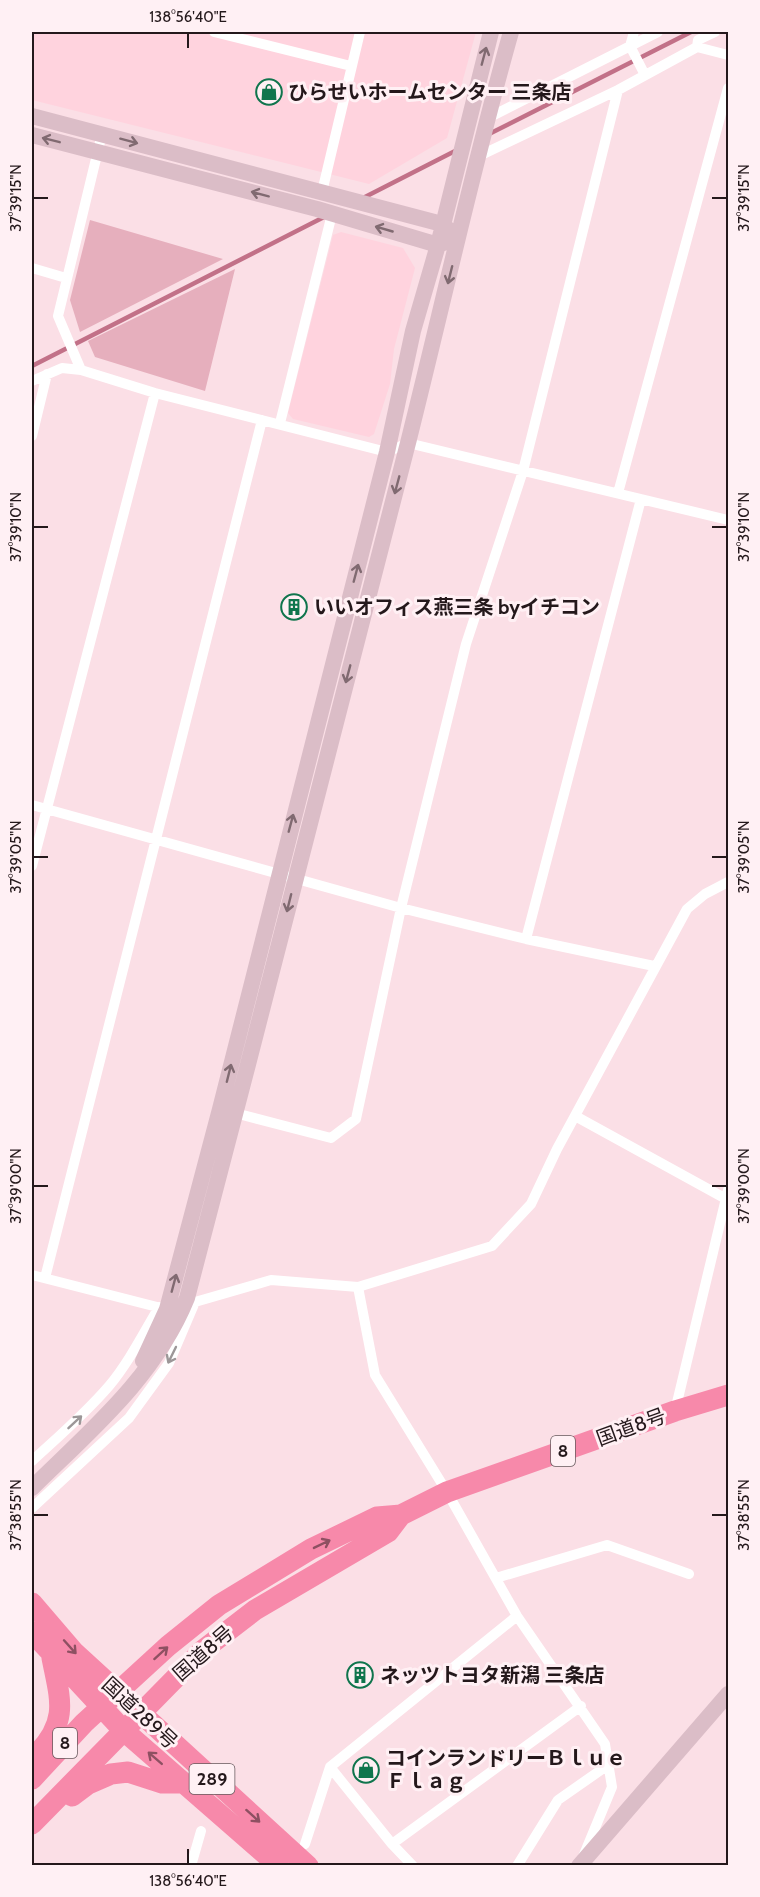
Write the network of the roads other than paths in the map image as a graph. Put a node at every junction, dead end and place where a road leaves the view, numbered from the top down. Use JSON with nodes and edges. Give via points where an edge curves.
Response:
{"nodes":[{"id":1,"x":214,"y":32,"type":"edge"},
{"id":2,"x":360,"y":32,"type":"edge"},
{"id":3,"x":490,"y":32,"type":"edge"},
{"id":4,"x":511,"y":32,"type":"edge"},
{"id":5,"x":634,"y":32,"type":"edge"},
{"id":6,"x":658,"y":32,"type":"edge"},
{"id":7,"x":715,"y":32,"type":"edge"},
{"id":8,"x":697,"y":47,"type":"junction"},
{"id":9,"x":631,"y":48,"type":"junction"},
{"id":10,"x":729,"y":55,"type":"edge"},
{"id":11,"x":351,"y":66,"type":"junction"},
{"id":12,"x":643,"y":71,"type":"junction"},
{"id":13,"x":729,"y":88,"type":"edge"},
{"id":14,"x":618,"y":90,"type":"junction"},
{"id":15,"x":32,"y":116,"type":"edge"},
{"id":16,"x":486,"y":119,"type":"junction"},
{"id":17,"x":102,"y":134,"type":"junction"},
{"id":18,"x":32,"y":135,"type":"edge"},
{"id":19,"x":98,"y":152,"type":"junction"},
{"id":20,"x":477,"y":157,"type":"junction"},
{"id":21,"x":329,"y":194,"type":"junction"},
{"id":22,"x":331,"y":216,"type":"junction"},
{"id":23,"x":442,"y":224,"type":"junction"},
{"id":24,"x":460,"y":237,"type":"junction"},
{"id":25,"x":438,"y":245,"type":"junction"},
{"id":26,"x":32,"y":268,"type":"edge"},
{"id":27,"x":66,"y":278,"type":"junction"},
{"id":28,"x":81,"y":370,"type":"junction"},
{"id":29,"x":47,"y":374,"type":"junction"},
{"id":30,"x":32,"y":381,"type":"edge"},
{"id":31,"x":155,"y":393,"type":"junction"},
{"id":32,"x":262,"y":420,"type":"junction"},
{"id":33,"x":280,"y":423,"type":"junction"},
{"id":34,"x":32,"y":436,"type":"edge"},
{"id":35,"x":408,"y":442,"type":"junction"},
{"id":36,"x":387,"y":452,"type":"junction"},
{"id":37,"x":523,"y":471,"type":"junction"},
{"id":38,"x":618,"y":493,"type":"junction"},
{"id":39,"x":641,"y":499,"type":"junction"},
{"id":40,"x":729,"y":520,"type":"edge"},
{"id":41,"x":32,"y":805,"type":"edge"},
{"id":42,"x":47,"y":809,"type":"junction"},
{"id":43,"x":157,"y":839,"type":"junction"},
{"id":44,"x":32,"y":866,"type":"edge"},
{"id":45,"x":278,"y":872,"type":"junction"},
{"id":46,"x":296,"y":877,"type":"junction"},
{"id":47,"x":729,"y":882,"type":"edge"},
{"id":48,"x":401,"y":908,"type":"junction"},
{"id":49,"x":526,"y":939,"type":"junction"},
{"id":50,"x":654,"y":966,"type":"junction"},
{"id":51,"x":228,"y":1111,"type":"junction"},
{"id":52,"x":577,"y":1117,"type":"junction"},
{"id":53,"x":728,"y":1196,"type":"edge"},
{"id":54,"x":32,"y":1275,"type":"edge"},
{"id":55,"x":45,"y":1278,"type":"junction"},
{"id":56,"x":358,"y":1287,"type":"junction"},
{"id":57,"x":191,"y":1300,"type":"junction"},
{"id":58,"x":163,"y":1308,"type":"junction"},
{"id":59,"x":729,"y":1395,"type":"edge"},
{"id":60,"x":113,"y":1410,"type":"junction"},
{"id":61,"x":675,"y":1411,"type":"junction"},
{"id":62,"x":32,"y":1461,"type":"edge"},
{"id":63,"x":32,"y":1488,"type":"edge"},
{"id":64,"x":447,"y":1492,"type":"junction"},
{"id":65,"x":32,"y":1508,"type":"edge"},
{"id":66,"x":400,"y":1515,"type":"junction"},
{"id":67,"x":688,"y":1574,"type":"dead end"},
{"id":68,"x":496,"y":1578,"type":"junction"},
{"id":69,"x":32,"y":1603,"type":"edge"},
{"id":70,"x":517,"y":1616,"type":"junction"},
{"id":71,"x":32,"y":1632,"type":"edge"},
{"id":72,"x":52,"y":1657,"type":"junction"},
{"id":73,"x":117,"y":1692,"type":"junction"},
{"id":74,"x":729,"y":1694,"type":"edge"},
{"id":75,"x":581,"y":1706,"type":"junction"},
{"id":76,"x":100,"y":1708,"type":"junction"},
{"id":77,"x":140,"y":1713,"type":"junction"},
{"id":78,"x":123,"y":1730,"type":"junction"},
{"id":79,"x":32,"y":1760,"type":"edge"},
{"id":80,"x":608,"y":1765,"type":"junction"},
{"id":81,"x":330,"y":1767,"type":"junction"},
{"id":82,"x":32,"y":1779,"type":"edge"},
{"id":83,"x":183,"y":1783,"type":"junction"},
{"id":84,"x":57,"y":1797,"type":"junction"},
{"id":85,"x":32,"y":1824,"type":"edge"},
{"id":86,"x":201,"y":1831,"type":"dead end"},
{"id":87,"x":305,"y":1844,"type":"dead end"},
{"id":88,"x":392,"y":1844,"type":"junction"},
{"id":89,"x":577,"y":1865,"type":"edge"},
{"id":90,"x":191,"y":1866,"type":"edge"},
{"id":91,"x":279,"y":1866,"type":"edge"},
{"id":92,"x":308,"y":1866,"type":"edge"},
{"id":93,"x":413,"y":1866,"type":"edge"},
{"id":94,"x":517,"y":1866,"type":"edge"}],
"edges":[{"from":1,"to":11,"type":"street"},
{"from":2,"to":11,"type":"street"},
{"from":23,"to":3,"type":"street","one_way":true},
{"from":4,"to":16,"type":"street"},
{"from":5,"to":9,"type":"street"},
{"from":6,"to":9,"type":"street"},
{"from":7,"to":8,"type":"street","via":[[698,40]]},
{"from":8,"to":10,"type":"street"},
{"from":8,"to":12,"type":"street"},
{"from":9,"to":12,"type":"street"},
{"from":9,"to":16,"type":"street"},
{"from":11,"to":21,"type":"street"},
{"from":12,"to":14,"type":"street"},
{"from":13,"to":38,"type":"street"},
{"from":14,"to":20,"type":"street"},
{"from":14,"to":37,"type":"street"},
{"from":15,"to":17,"type":"street"},
{"from":16,"to":20,"type":"street"},
{"from":17,"to":19,"type":"street"},
{"from":17,"to":21,"type":"street","one_way":true},
{"from":19,"to":18,"type":"street","one_way":true},
{"from":22,"to":19,"type":"street","one_way":true},
{"from":19,"to":27,"type":"street"},
{"from":20,"to":24,"type":"street"},
{"from":21,"to":23,"type":"street"},
{"from":25,"to":22,"type":"street","one_way":true},
{"from":22,"to":33,"type":"street"},
{"from":23,"to":24,"type":"street"},
{"from":23,"to":25,"type":"street"},
{"from":24,"to":25,"type":"street"},
{"from":24,"to":35,"type":"street","one_way":true},
{"from":25,"to":36,"type":"street","via":[[413,331]]},
{"from":26,"to":27,"type":"street"},
{"from":27,"to":28,"type":"street","via":[[58,316]]},
{"from":28,"to":29,"type":"street","via":[[62,368]]},
{"from":28,"to":31,"type":"street"},
{"from":29,"to":30,"type":"street"},
{"from":29,"to":34,"type":"street"},
{"from":31,"to":32,"type":"street"},
{"from":31,"to":42,"type":"street"},
{"from":32,"to":33,"type":"street"},
{"from":32,"to":43,"type":"street"},
{"from":33,"to":36,"type":"street"},
{"from":35,"to":36,"type":"street"},
{"from":35,"to":37,"type":"street"},
{"from":35,"to":46,"type":"street","one_way":true},
{"from":45,"to":36,"type":"street","one_way":true},
{"from":37,"to":38,"type":"street"},
{"from":37,"to":48,"type":"street","via":[[466,644]]},
{"from":38,"to":39,"type":"street"},
{"from":39,"to":40,"type":"street"},
{"from":39,"to":49,"type":"street"},
{"from":41,"to":42,"type":"street"},
{"from":42,"to":43,"type":"street"},
{"from":42,"to":44,"type":"street"},
{"from":43,"to":45,"type":"street"},
{"from":43,"to":55,"type":"street"},
{"from":45,"to":46,"type":"street"},
{"from":51,"to":45,"type":"street","one_way":true},
{"from":46,"to":48,"type":"street"},
{"from":46,"to":51,"type":"street","one_way":true},
{"from":47,"to":50,"type":"street","via":[[687,909]]},
{"from":48,"to":49,"type":"street"},
{"from":48,"to":51,"type":"street","via":[[356,1119],[331,1138]]},
{"from":49,"to":50,"type":"street"},
{"from":50,"to":52,"type":"street"},
{"from":51,"to":57,"type":"street"},
{"from":58,"to":51,"type":"street","one_way":true},
{"from":52,"to":53,"type":"street"},
{"from":52,"to":56,"type":"street","via":[[531,1204],[492,1246]]},
{"from":53,"to":61,"type":"street"},
{"from":54,"to":55,"type":"street"},
{"from":55,"to":58,"type":"street"},
{"from":56,"to":57,"type":"street","via":[[272,1280]]},
{"from":56,"to":64,"type":"street","via":[[375,1375]]},
{"from":57,"to":60,"type":"street","via":[[166,1344]]},
{"from":57,"to":65,"type":"street","one_way":true,"via":[[169,1363],[129,1418]]},
{"from":58,"to":60,"type":"street","via":[[141,1365]]},
{"from":62,"to":58,"type":"street","one_way":true,"via":[[110,1385]]},
{"from":59,"to":61,"type":"highway","name":"国道8号","number":"8"},
{"from":60,"to":63,"type":"street"},
{"from":61,"to":64,"type":"highway","name":"国道8号","number":"8"},
{"from":64,"to":66,"type":"highway","name":"国道8号","number":"8"},
{"from":64,"to":68,"type":"street"},
{"from":73,"to":66,"type":"highway","name":"国道8号","number":"8","one_way":true,"via":[[168,1646],[239,1592],[377,1517]]},
{"from":66,"to":77,"type":"highway","name":"国道8号","number":"8","via":[[388,1532],[299,1583],[220,1636]]},
{"from":67,"to":68,"type":"street","via":[[608,1545]]},
{"from":68,"to":70,"type":"street"},
{"from":69,"to":73,"type":"highway","name":"国道289号","number":"289","one_way":true,"via":[[74,1652]]},
{"from":70,"to":75,"type":"street"},
{"from":70,"to":81,"type":"street"},
{"from":71,"to":72,"type":"highway","name":"国道289号","number":"289"},
{"from":72,"to":76,"type":"highway","name":"国道289号","number":"289"},
{"from":72,"to":79,"type":"highway","via":[[60,1697],[59,1723]]},
{"from":73,"to":76,"type":"highway","name":"国道8号","number":"8"},
{"from":73,"to":77,"type":"highway","name":"国道289号","number":"289"},
{"from":74,"to":89,"type":"street"},
{"from":75,"to":80,"type":"street","via":[[605,1744]]},
{"from":75,"to":88,"type":"street"},
{"from":76,"to":78,"type":"highway","name":"国道289号","number":"289"},
{"from":76,"to":82,"type":"highway","name":"国道8号","number":"8"},
{"from":77,"to":78,"type":"highway","name":"国道8号","number":"8"},
{"from":77,"to":92,"type":"highway","name":"国道289号","number":"289","one_way":true},
{"from":83,"to":78,"type":"highway","name":"国道289号","number":"289","one_way":true},
{"from":78,"to":84,"type":"highway","name":"国道8号","number":"8"},
{"from":80,"to":89,"type":"street","via":[[612,1787]]},
{"from":80,"to":94,"type":"street","via":[[558,1800]]},
{"from":81,"to":87,"type":"street"},
{"from":81,"to":88,"type":"street"},
{"from":83,"to":84,"type":"highway","via":[[162,1783],[128,1772],[88,1784],[74,1796]]},
{"from":83,"to":91,"type":"highway","name":"国道289号","number":"289"},
{"from":84,"to":85,"type":"highway","name":"国道8号","number":"8"},
{"from":86,"to":90,"type":"street"},
{"from":88,"to":93,"type":"street"}]}
